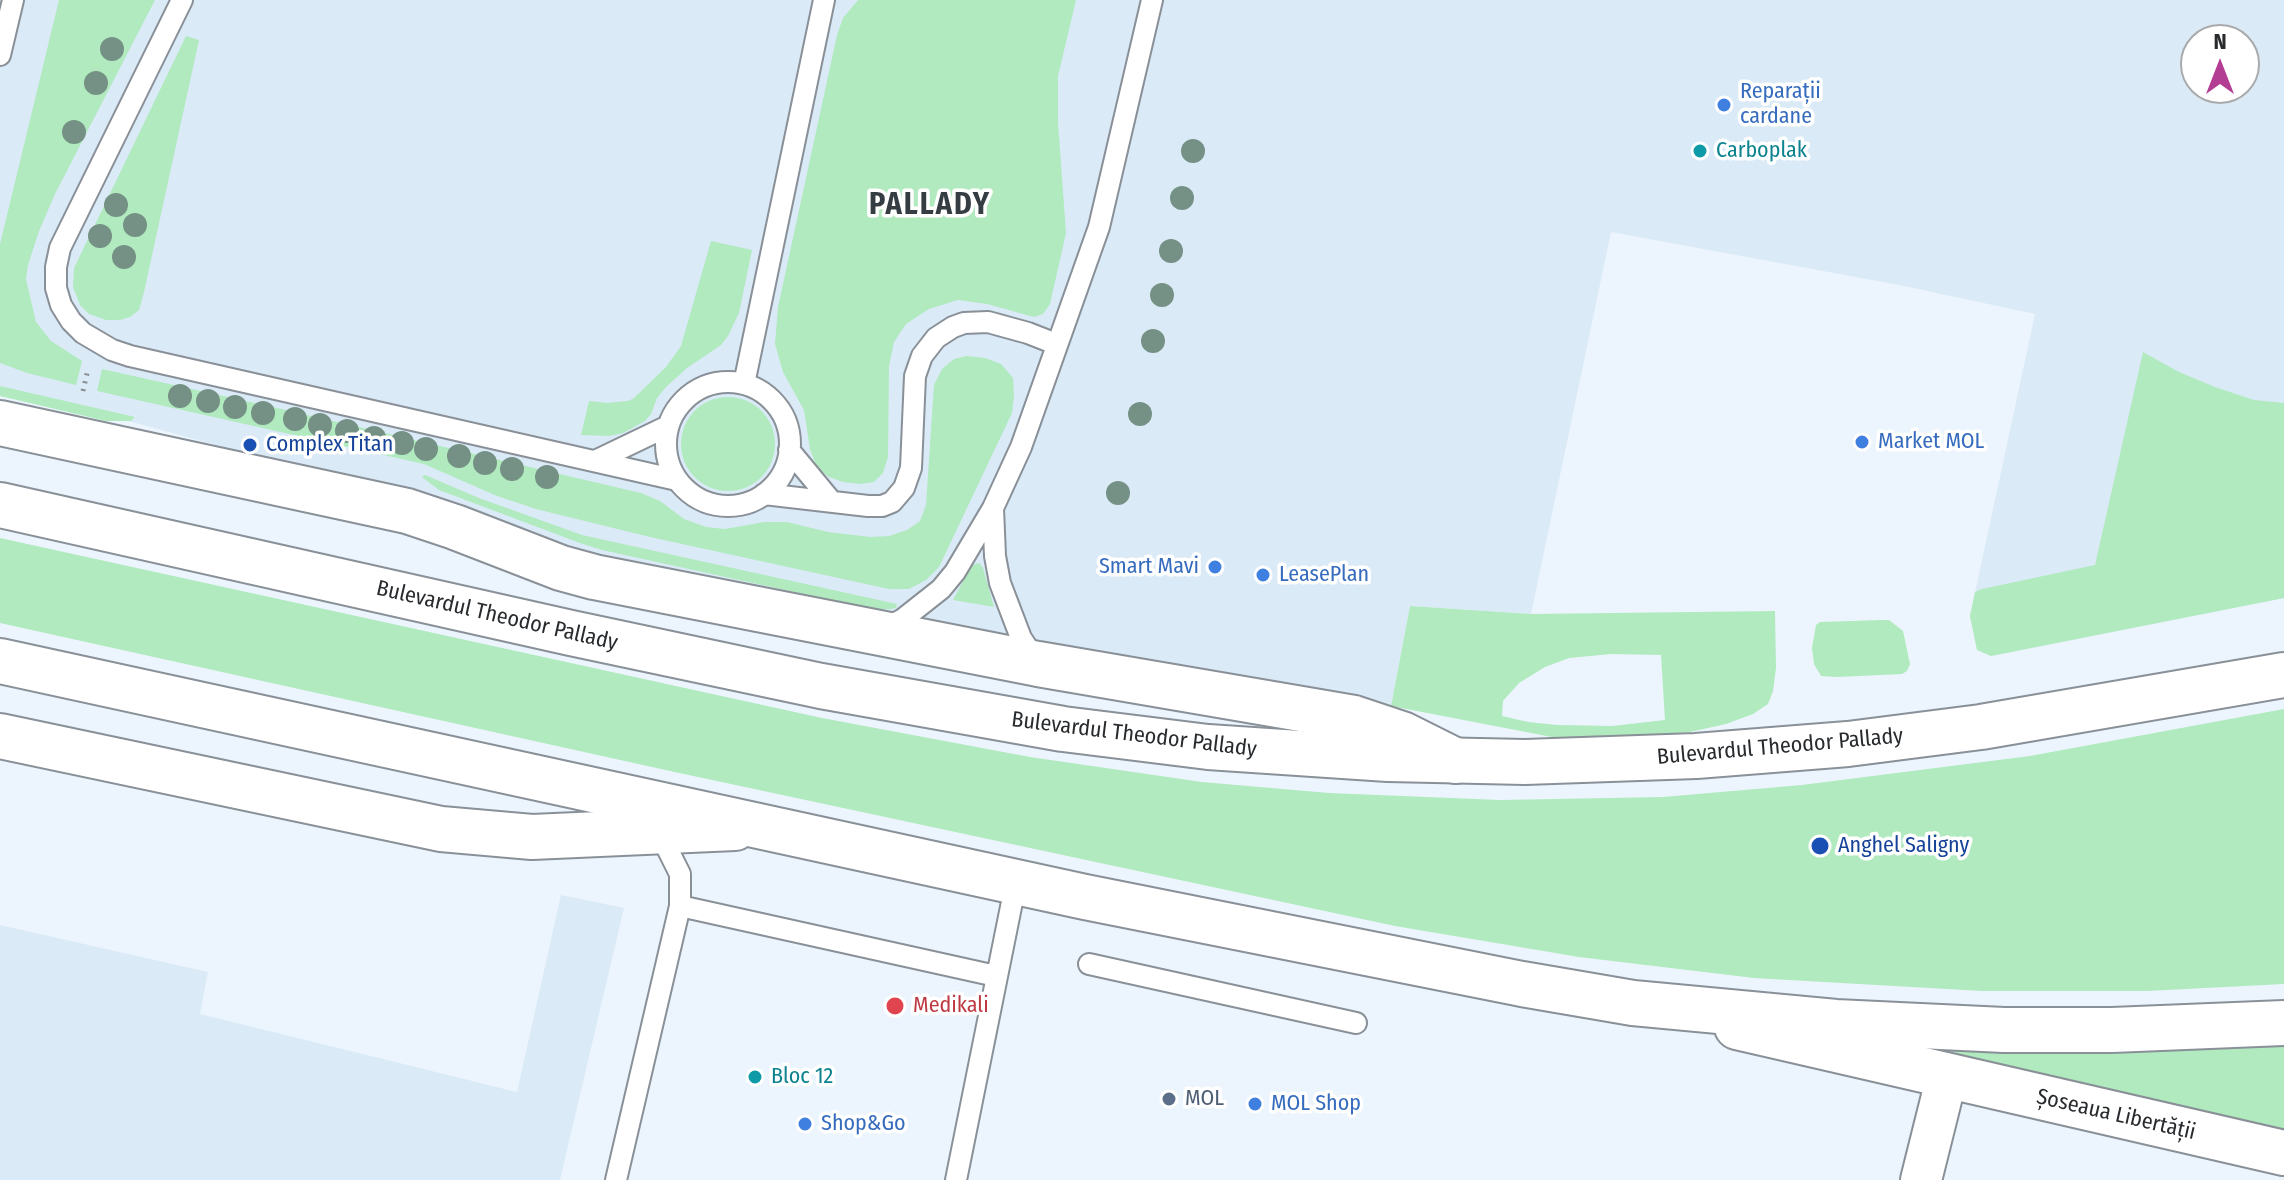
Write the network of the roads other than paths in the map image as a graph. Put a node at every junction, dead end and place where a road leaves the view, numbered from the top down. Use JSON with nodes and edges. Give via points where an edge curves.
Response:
{"nodes":[{"id":1,"x":13,"y":0,"type":"edge"},
{"id":2,"x":182,"y":0,"type":"edge"},
{"id":3,"x":824,"y":0,"type":"edge"},
{"id":4,"x":1152,"y":0,"type":"edge"},
{"id":5,"x":0,"y":55,"type":"edge"},
{"id":6,"x":1056,"y":344,"type":"junction"},
{"id":7,"x":744,"y":384,"type":"junction"},
{"id":8,"x":0,"y":423,"type":"edge"},
{"id":9,"x":668,"y":426,"type":"junction"},
{"id":10,"x":789,"y":450,"type":"junction"},
{"id":11,"x":595,"y":461,"type":"junction"},
{"id":12,"x":677,"y":480,"type":"junction"},
{"id":13,"x":764,"y":494,"type":"junction"},
{"id":14,"x":832,"y":502,"type":"junction"},
{"id":15,"x":0,"y":505,"type":"edge"},
{"id":16,"x":993,"y":508,"type":"junction"},
{"id":17,"x":875,"y":634,"type":"junction"},
{"id":18,"x":0,"y":661,"type":"edge"},
{"id":19,"x":1038,"y":664,"type":"junction"},
{"id":20,"x":2284,"y":675,"type":"edge"},
{"id":21,"x":0,"y":736,"type":"edge"},
{"id":22,"x":1456,"y":761,"type":"junction"},
{"id":23,"x":760,"y":827,"type":"junction"},
{"id":24,"x":652,"y":832,"type":"junction"},
{"id":25,"x":1016,"y":882,"type":"junction"},
{"id":26,"x":680,"y":906,"type":"junction"},
{"id":27,"x":1089,"y":964,"type":"dead end"},
{"id":28,"x":996,"y":976,"type":"junction"},
{"id":29,"x":1633,"y":1003,"type":"junction"},
{"id":30,"x":1356,"y":1023,"type":"dead end"},
{"id":31,"x":2284,"y":1023,"type":"edge"},
{"id":32,"x":1947,"y":1076,"type":"junction"},
{"id":33,"x":2284,"y":1153,"type":"edge"},
{"id":34,"x":616,"y":1180,"type":"edge"},
{"id":35,"x":956,"y":1180,"type":"edge"},
{"id":36,"x":1921,"y":1180,"type":"edge"}],
"edges":[{"from":1,"to":5,"type":"lane"},
{"from":2,"to":11,"type":"lane","via":[[60,248],[56,288],[71,321],[94,341],[130,356]]},
{"from":3,"to":7,"type":"lane"},
{"from":4,"to":6,"type":"lane","via":[[1099,227]]},
{"from":6,"to":14,"type":"lane","via":[[988,322],[964,323],[944,332],[929,346],[915,376],[911,468],[899,496],[882,506]]},
{"from":6,"to":16,"type":"lane","via":[[1021,447]]},
{"from":7,"to":9,"type":"lane","via":[[725,381],[689,394]]},
{"from":7,"to":10,"type":"lane","via":[[779,409],[789,433]]},
{"from":8,"to":17,"type":"main road","via":[[407,511],[594,577]]},
{"from":9,"to":11,"type":"lane"},
{"from":9,"to":12,"type":"lane","via":[[665,444]]},
{"from":10,"to":13,"type":"lane","via":[[777,482]]},
{"from":10,"to":14,"type":"lane"},
{"from":11,"to":12,"type":"lane"},
{"from":12,"to":13,"type":"lane","via":[[708,503],[747,503]]},
{"from":13,"to":14,"type":"lane"},
{"from":15,"to":22,"type":"main road","name":"Bulevardul Theodor Pallady","via":[[671,655],[990,717],[1208,747]]},
{"from":16,"to":17,"type":"lane","via":[[941,589]]},
{"from":16,"to":19,"type":"lane","via":[[1000,583],[1021,638]]},
{"from":17,"to":19,"type":"main road"},
{"from":18,"to":23,"type":"main road"},
{"from":19,"to":22,"type":"main road","via":[[1354,718]]},
{"from":20,"to":22,"type":"main road","name":"Bulevardul Theodor Pallady","via":[[1848,744],[1696,756]]},
{"from":21,"to":24,"type":"main road","via":[[441,829],[532,837]]},
{"from":23,"to":24,"type":"main road"},
{"from":23,"to":25,"type":"main road"},
{"from":24,"to":26,"type":"lane","via":[[680,874]]},
{"from":25,"to":28,"type":"lane"},
{"from":25,"to":29,"type":"main road"},
{"from":26,"to":28,"type":"lane"},
{"from":26,"to":34,"type":"lane"},
{"from":27,"to":30,"type":"lane"},
{"from":28,"to":35,"type":"lane"},
{"from":29,"to":31,"type":"main road","via":[[1836,1022],[2004,1030]]},
{"from":29,"to":32,"type":"main road","name":"Șoseaua Libertății"},
{"from":32,"to":33,"type":"main road","name":"Șoseaua Libertății"},
{"from":32,"to":36,"type":"street"}]}
